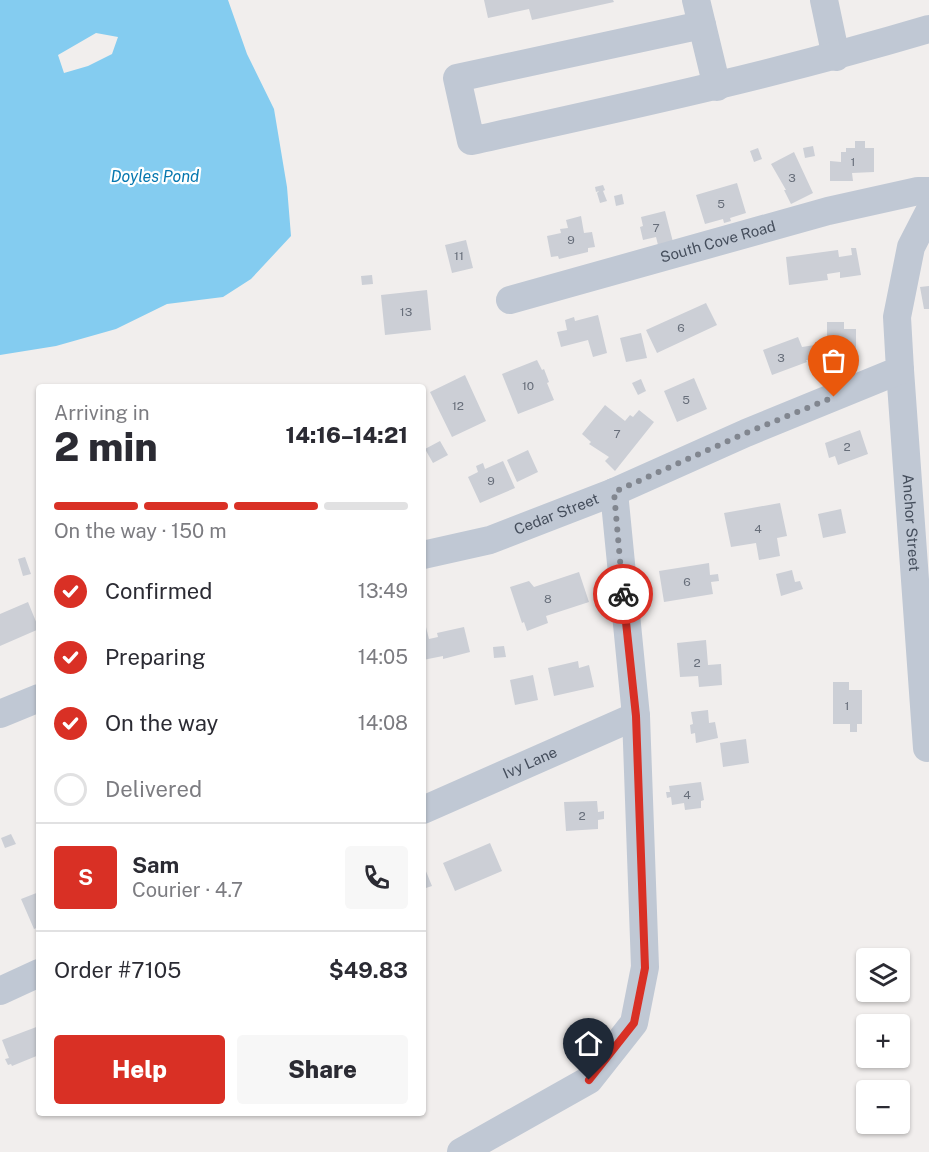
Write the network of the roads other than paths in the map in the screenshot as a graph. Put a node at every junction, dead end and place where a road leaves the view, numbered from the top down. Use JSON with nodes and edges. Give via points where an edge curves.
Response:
{"nodes":[{"id":1,"x":824,"y":0,"type":"edge"},
{"id":2,"x":699,"y":13,"type":"edge"},
{"id":3,"x":929,"y":29,"type":"edge"},
{"id":4,"x":836,"y":57,"type":"junction"},
{"id":5,"x":717,"y":87,"type":"junction"},
{"id":6,"x":929,"y":191,"type":"edge"},
{"id":7,"x":929,"y":212,"type":"edge"},
{"id":8,"x":510,"y":300,"type":"dead end"},
{"id":9,"x":900,"y":370,"type":"junction"},
{"id":10,"x":614,"y":492,"type":"junction"},
{"id":11,"x":426,"y":554,"type":"edge"},
{"id":12,"x":36,"y":699,"type":"edge"},
{"id":13,"x":0,"y":714,"type":"edge"},
{"id":14,"x":636,"y":716,"type":"junction"},
{"id":15,"x":927,"y":748,"type":"dead end"},
{"id":16,"x":426,"y":809,"type":"edge"},
{"id":17,"x":36,"y":974,"type":"edge"},
{"id":18,"x":0,"y":991,"type":"edge"},
{"id":19,"x":461,"y":1152,"type":"edge"}],
"edges":[{"from":1,"to":4,"type":"street"},
{"from":2,"to":5,"type":"street"},
{"from":2,"to":5,"type":"street","via":[[457,78],[471,141]]},
{"from":3,"to":4,"type":"street"},
{"from":4,"to":5,"type":"street"},
{"from":6,"to":8,"type":"street","name":"South Cove Road","via":[[828,211]]},
{"from":7,"to":9,"type":"street","via":[[911,247],[897,317]]},
{"from":9,"to":10,"type":"street","name":"Cedar Street"},
{"from":9,"to":15,"type":"street","name":"Anchor Street"},
{"from":10,"to":11,"type":"street","name":"Cedar Street","via":[[490,540]]},
{"from":10,"to":14,"type":"street"},
{"from":12,"to":13,"type":"street"},
{"from":14,"to":16,"type":"street","name":"Ivy Lane"},
{"from":14,"to":19,"type":"street","via":[[645,968],[634,1023],[589,1080]]},
{"from":17,"to":18,"type":"street"}]}
